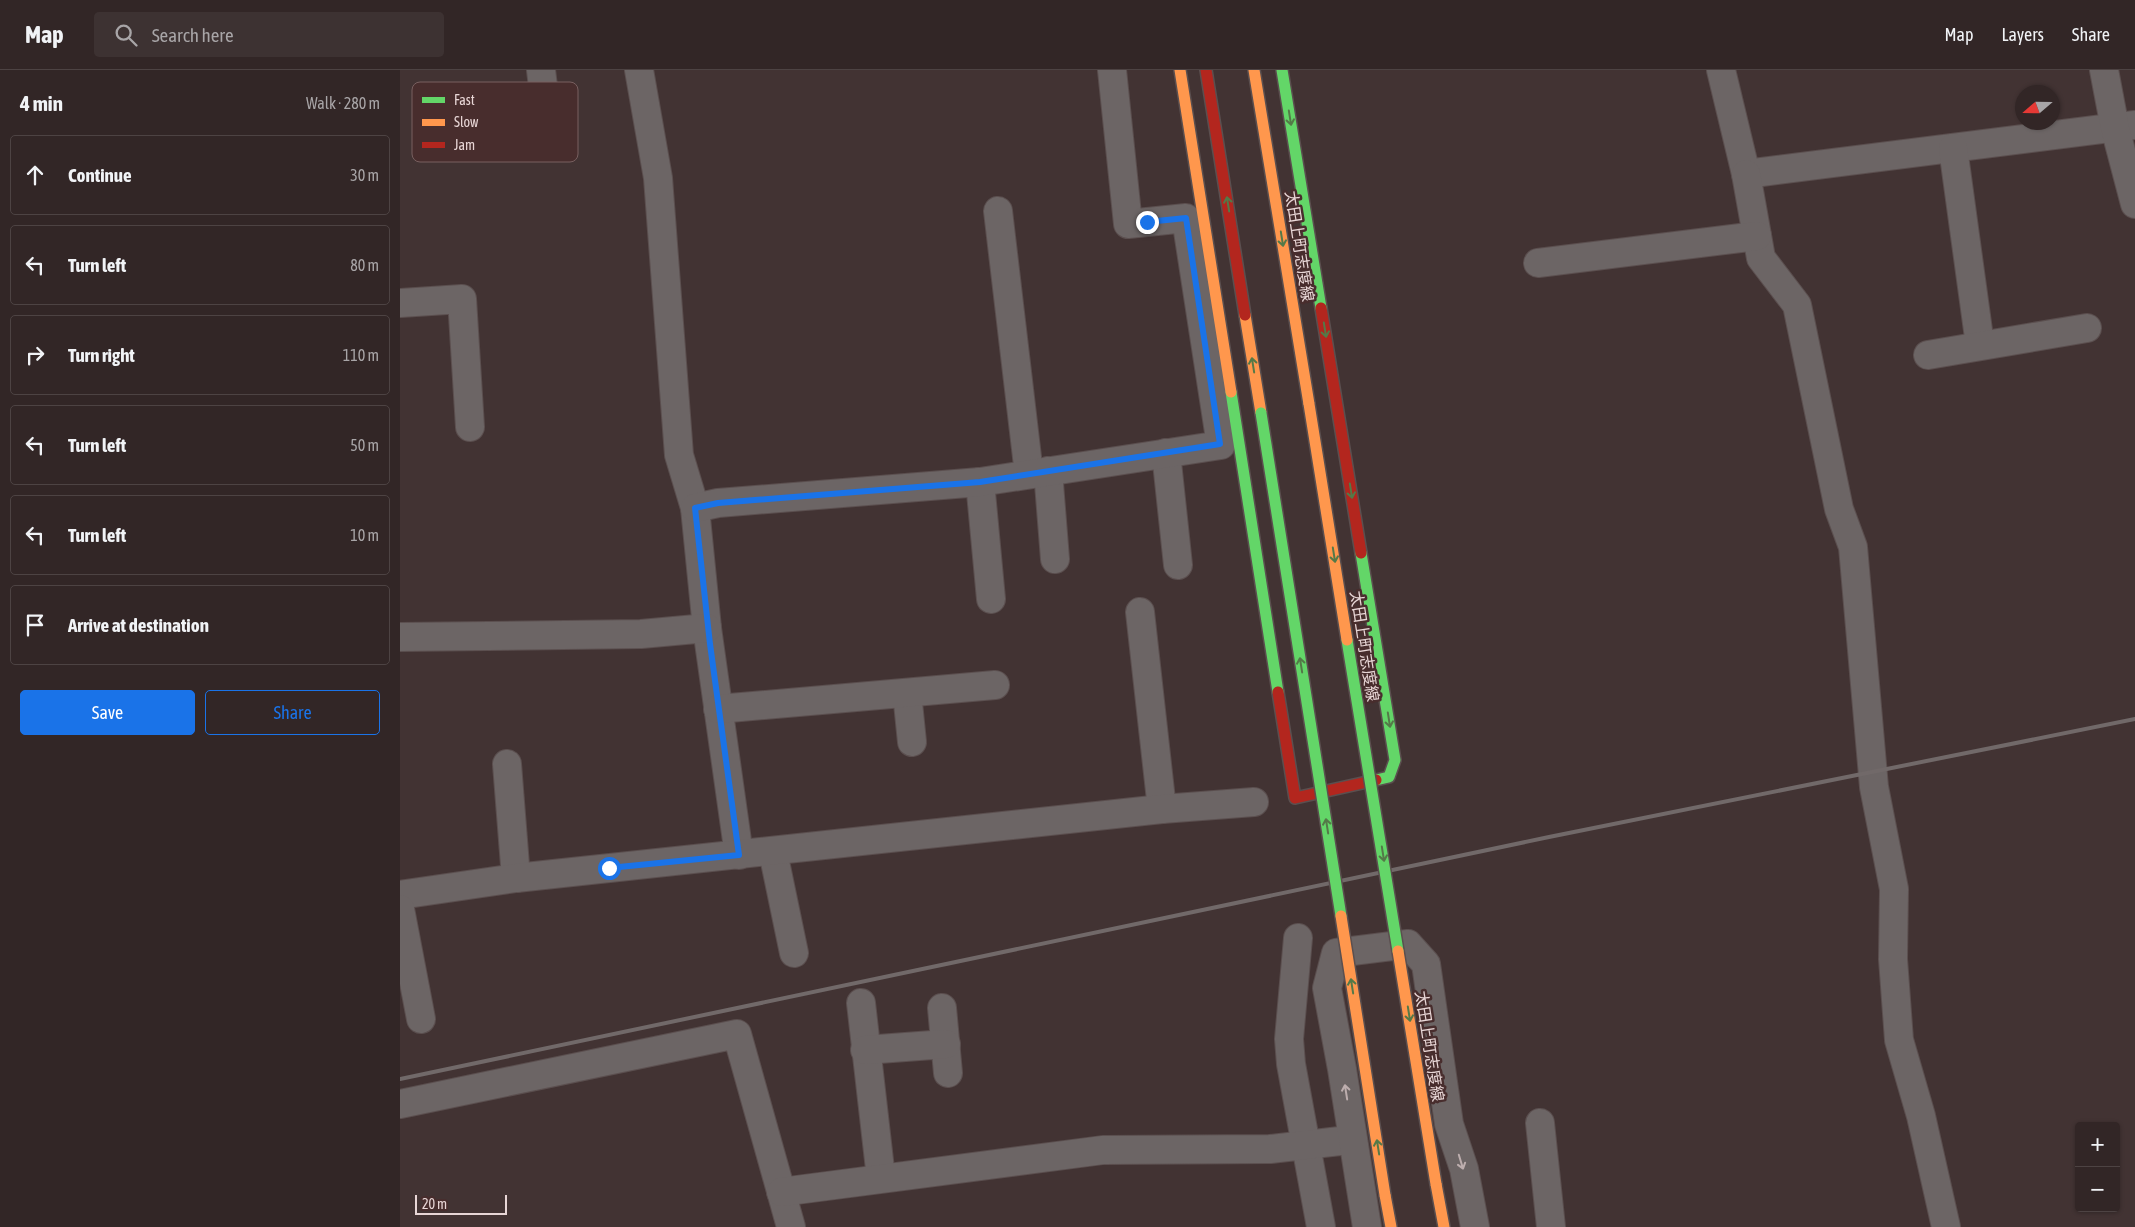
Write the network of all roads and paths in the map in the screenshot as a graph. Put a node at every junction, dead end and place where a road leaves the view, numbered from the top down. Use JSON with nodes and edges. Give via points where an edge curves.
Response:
{"nodes":[{"id":1,"x":639,"y":70,"type":"edge"},
{"id":2,"x":1112,"y":70,"type":"edge"},
{"id":3,"x":1180,"y":70,"type":"edge"},
{"id":4,"x":1206,"y":70,"type":"edge"},
{"id":5,"x":1254,"y":70,"type":"edge"},
{"id":6,"x":1282,"y":70,"type":"edge"},
{"id":7,"x":1721,"y":70,"type":"edge"},
{"id":8,"x":2104,"y":70,"type":"edge"},
{"id":9,"x":2125,"y":126,"type":"edge"},
{"id":10,"x":1953,"y":148,"type":"junction"},
{"id":11,"x":1746,"y":174,"type":"junction"},
{"id":12,"x":2135,"y":204,"type":"edge"},
{"id":13,"x":998,"y":211,"type":"dead end"},
{"id":14,"x":1757,"y":236,"type":"junction"},
{"id":15,"x":1538,"y":262,"type":"dead end"},
{"id":16,"x":400,"y":304,"type":"edge"},
{"id":17,"x":2087,"y":328,"type":"dead end"},
{"id":18,"x":1980,"y":345,"type":"junction"},
{"id":19,"x":1928,"y":355,"type":"dead end"},
{"id":20,"x":470,"y":427,"type":"dead end"},
{"id":21,"x":1166,"y":453,"type":"junction"},
{"id":22,"x":1038,"y":472,"type":"junction"},
{"id":23,"x":980,"y":482,"type":"junction"},
{"id":24,"x":695,"y":508,"type":"junction"},
{"id":25,"x":1055,"y":558,"type":"dead end"},
{"id":26,"x":1178,"y":565,"type":"dead end"},
{"id":27,"x":991,"y":599,"type":"dead end"},
{"id":28,"x":1140,"y":612,"type":"dead end"},
{"id":29,"x":708,"y":628,"type":"junction"},
{"id":30,"x":400,"y":637,"type":"edge"},
{"id":31,"x":995,"y":685,"type":"dead end"},
{"id":32,"x":907,"y":693,"type":"junction"},
{"id":33,"x":718,"y":709,"type":"junction"},
{"id":34,"x":912,"y":742,"type":"dead end"},
{"id":35,"x":507,"y":764,"type":"dead end"},
{"id":36,"x":1254,"y":802,"type":"dead end"},
{"id":37,"x":1162,"y":809,"type":"junction"},
{"id":38,"x":773,"y":852,"type":"junction"},
{"id":39,"x":739,"y":855,"type":"junction"},
{"id":40,"x":516,"y":878,"type":"junction"},
{"id":41,"x":400,"y":895,"type":"edge"},
{"id":42,"x":400,"y":909,"type":"edge"},
{"id":43,"x":1298,"y":938,"type":"dead end"},
{"id":44,"x":794,"y":953,"type":"dead end"},
{"id":45,"x":861,"y":1003,"type":"dead end"},
{"id":46,"x":942,"y":1008,"type":"dead end"},
{"id":47,"x":420,"y":1019,"type":"dead end"},
{"id":48,"x":946,"y":1044,"type":"junction"},
{"id":49,"x":865,"y":1050,"type":"junction"},
{"id":50,"x":948,"y":1073,"type":"dead end"},
{"id":51,"x":400,"y":1104,"type":"edge"},
{"id":52,"x":1540,"y":1123,"type":"dead end"},
{"id":53,"x":1340,"y":1141,"type":"dead end"},
{"id":54,"x":1305,"y":1147,"type":"junction"},
{"id":55,"x":881,"y":1178,"type":"junction"},
{"id":56,"x":781,"y":1192,"type":"junction"},
{"id":57,"x":790,"y":1227,"type":"edge"},
{"id":58,"x":1321,"y":1227,"type":"edge"},
{"id":59,"x":1367,"y":1227,"type":"edge"},
{"id":60,"x":1391,"y":1227,"type":"edge"},
{"id":61,"x":1444,"y":1227,"type":"edge"},
{"id":62,"x":1475,"y":1227,"type":"edge"},
{"id":63,"x":1551,"y":1227,"type":"edge"},
{"id":64,"x":1946,"y":1227,"type":"edge"}],
"edges":[{"from":1,"to":24,"type":"street","via":[[658,178],[679,455]]},
{"from":2,"to":21,"type":"street","via":[[1128,224],[1186,218],[1220,444]]},
{"from":6,"to":3,"type":"main road","one_way":true,"via":[[1395,760],[1389,777],[1295,798]]},
{"from":60,"to":4,"type":"main road","one_way":true,"bridge":true},
{"from":5,"to":61,"type":"main road","name":"太田上町志度線","one_way":true,"bridge":true},
{"from":7,"to":11,"type":"street"},
{"from":8,"to":9,"type":"street"},
{"from":9,"to":10,"type":"street"},
{"from":9,"to":12,"type":"street"},
{"from":10,"to":11,"type":"street"},
{"from":10,"to":18,"type":"street"},
{"from":11,"to":14,"type":"street"},
{"from":13,"to":22,"type":"street"},
{"from":14,"to":15,"type":"street"},
{"from":14,"to":64,"type":"street","via":[[1761,258],[1797,305],[1839,509],[1853,547],[1874,787],[1894,889],[1892,959],[1899,1040],[1921,1116]]},
{"from":16,"to":20,"type":"street","via":[[462,299]]},
{"from":17,"to":18,"type":"street"},
{"from":18,"to":19,"type":"street"},
{"from":21,"to":22,"type":"street"},
{"from":21,"to":26,"type":"street"},
{"from":22,"to":23,"type":"street"},
{"from":22,"to":25,"type":"street"},
{"from":23,"to":24,"type":"street","via":[[718,503]]},
{"from":23,"to":27,"type":"street"},
{"from":24,"to":29,"type":"street"},
{"from":28,"to":37,"type":"street"},
{"from":29,"to":30,"type":"street","via":[[641,634]]},
{"from":29,"to":33,"type":"street"},
{"from":31,"to":32,"type":"street"},
{"from":32,"to":33,"type":"street"},
{"from":32,"to":34,"type":"street"},
{"from":33,"to":39,"type":"street"},
{"from":35,"to":40,"type":"street"},
{"from":36,"to":37,"type":"street"},
{"from":37,"to":38,"type":"street"},
{"from":38,"to":39,"type":"street"},
{"from":38,"to":44,"type":"street"},
{"from":39,"to":40,"type":"street"},
{"from":40,"to":41,"type":"street"},
{"from":42,"to":47,"type":"street"},
{"from":43,"to":54,"type":"street","via":[[1289,1039]]},
{"from":45,"to":49,"type":"street"},
{"from":46,"to":48,"type":"street"},
{"from":48,"to":49,"type":"street"},
{"from":48,"to":50,"type":"street"},
{"from":49,"to":55,"type":"street"},
{"from":51,"to":56,"type":"street","via":[[737,1034]]},
{"from":52,"to":63,"type":"street"},
{"from":53,"to":54,"type":"street"},
{"from":54,"to":55,"type":"street","via":[[1103,1150]]},
{"from":54,"to":58,"type":"street"},
{"from":55,"to":56,"type":"street"},
{"from":56,"to":57,"type":"street"},
{"from":59,"to":62,"type":"street","one_way":true,"via":[[1327,988],[1336,953],[1408,944],[1426,964],[1443,1125],[1464,1169]]}]}
